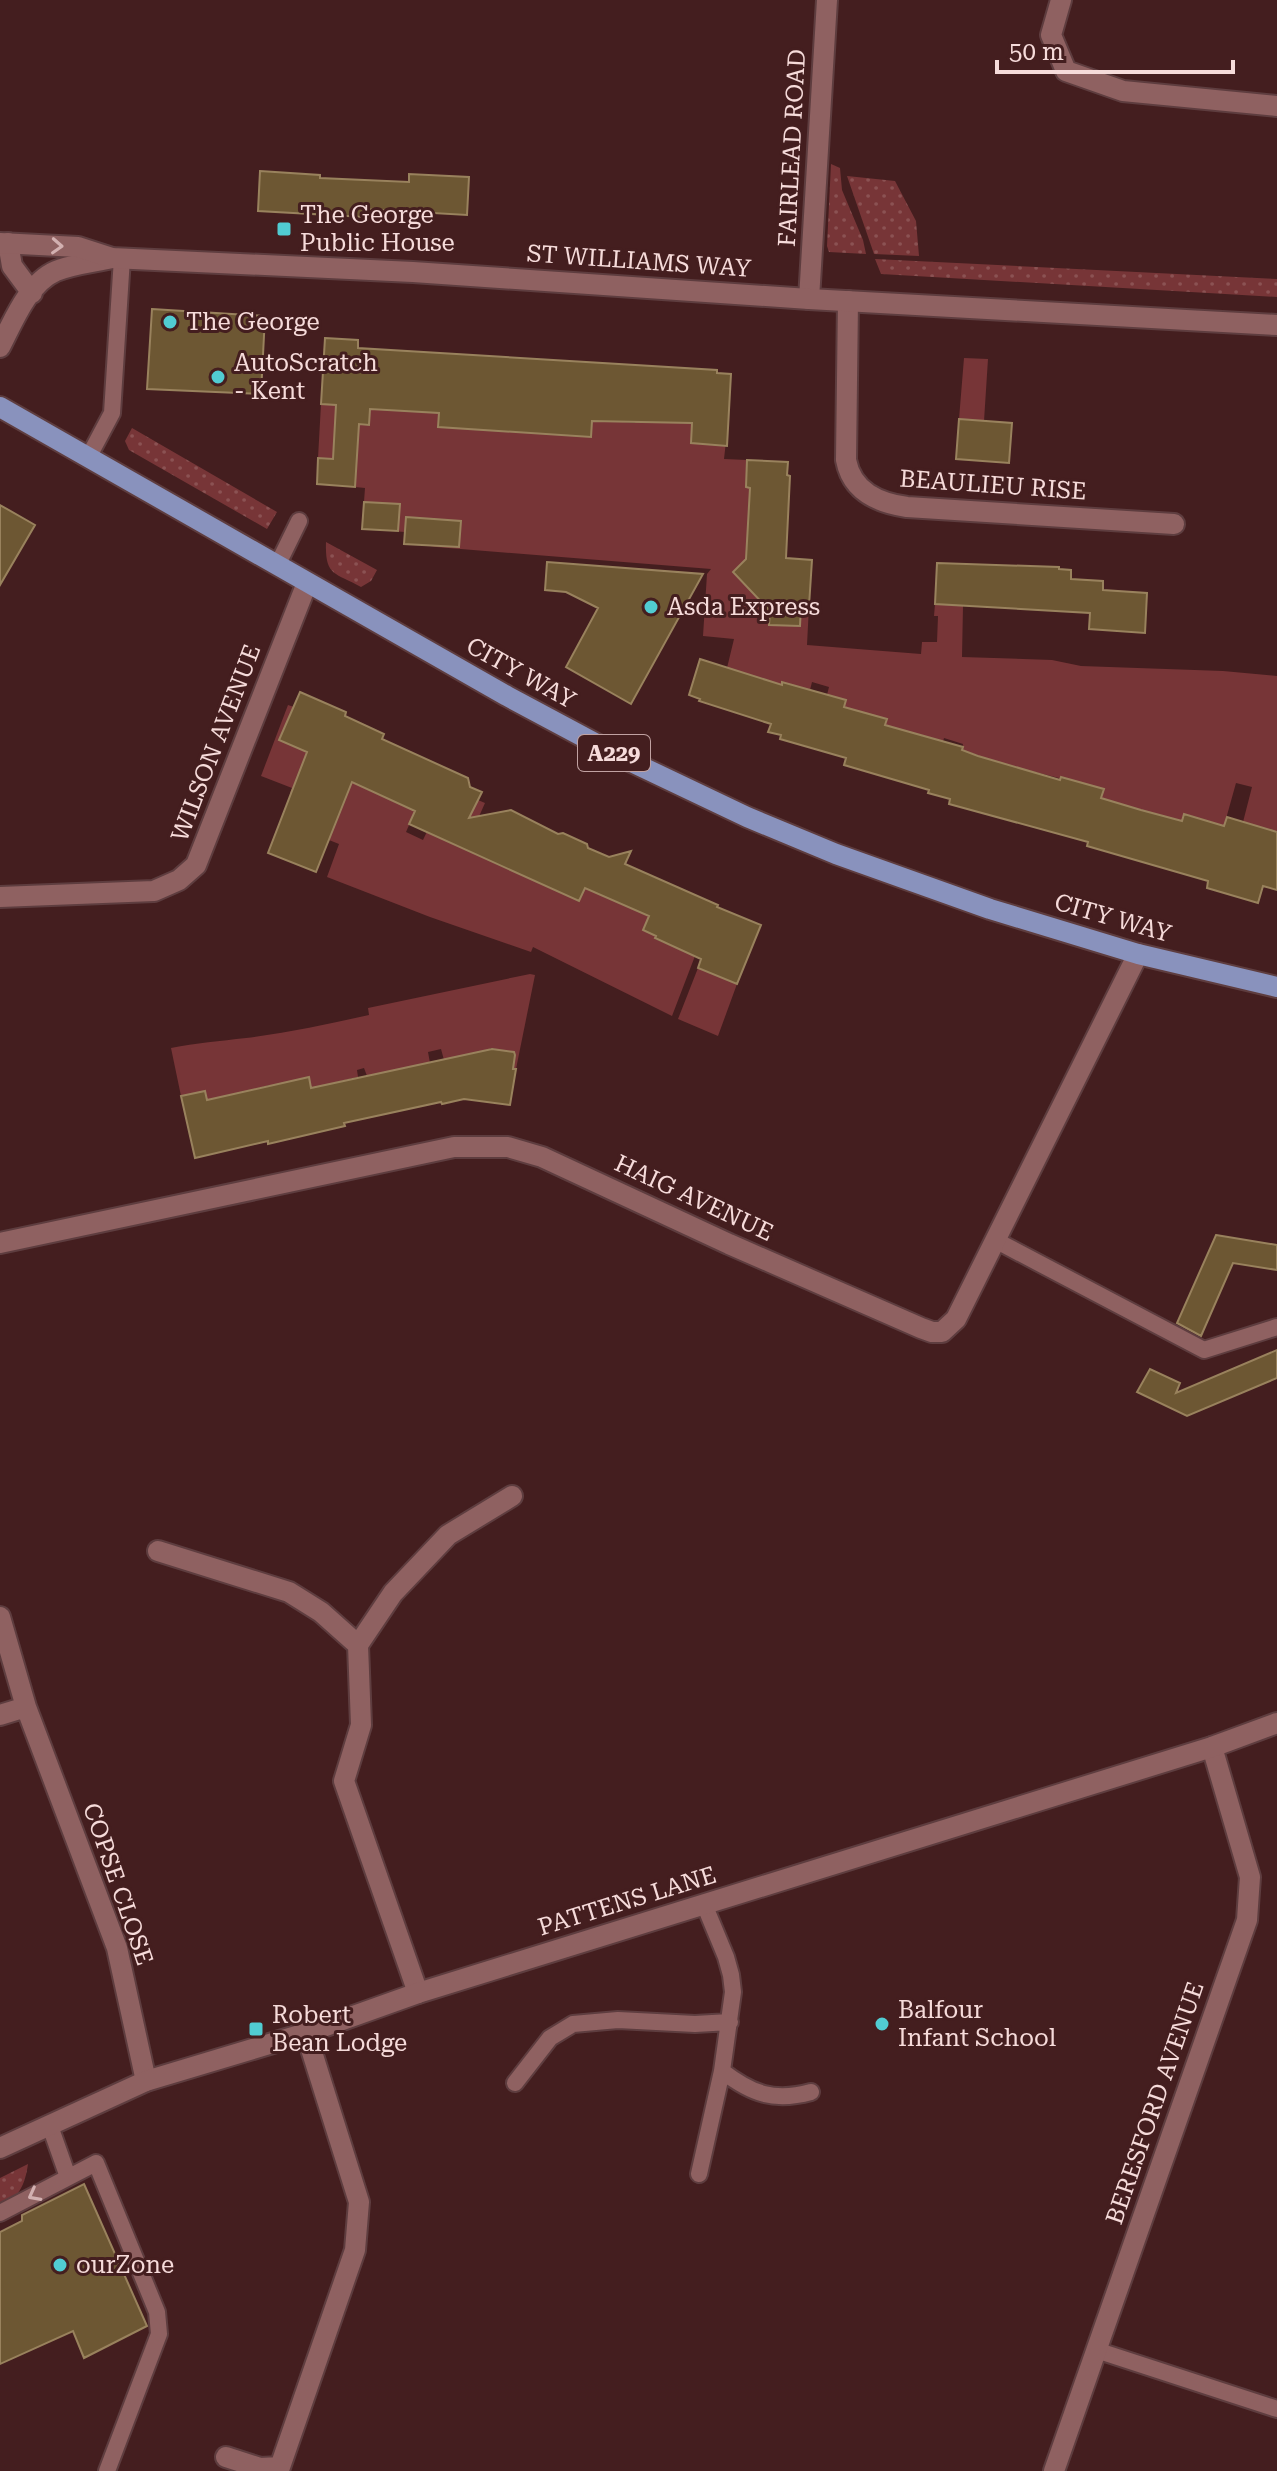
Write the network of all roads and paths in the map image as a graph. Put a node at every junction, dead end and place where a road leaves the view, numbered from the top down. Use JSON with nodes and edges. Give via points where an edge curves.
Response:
{"nodes":[{"id":1,"x":827,"y":0,"type":"edge"},
{"id":2,"x":1061,"y":0,"type":"edge"},
{"id":3,"x":1277,"y":106,"type":"edge"},
{"id":4,"x":4,"y":243,"type":"edge"},
{"id":5,"x":117,"y":258,"type":"junction"},
{"id":6,"x":32,"y":293,"type":"junction"},
{"id":7,"x":809,"y":299,"type":"junction"},
{"id":8,"x":848,"y":301,"type":"junction"},
{"id":9,"x":1277,"y":325,"type":"edge"},
{"id":10,"x":0,"y":347,"type":"edge"},
{"id":11,"x":0,"y":407,"type":"edge"},
{"id":12,"x":88,"y":458,"type":"junction"},
{"id":13,"x":299,"y":521,"type":"dead end"},
{"id":14,"x":1174,"y":524,"type":"dead end"},
{"id":15,"x":277,"y":566,"type":"junction"},
{"id":16,"x":307,"y":583,"type":"junction"},
{"id":17,"x":0,"y":897,"type":"edge"},
{"id":18,"x":1138,"y":954,"type":"junction"},
{"id":19,"x":1277,"y":987,"type":"edge"},
{"id":20,"x":995,"y":1240,"type":"junction"},
{"id":21,"x":0,"y":1243,"type":"edge"},
{"id":22,"x":1277,"y":1327,"type":"edge"},
{"id":23,"x":512,"y":1496,"type":"dead end"},
{"id":24,"x":158,"y":1551,"type":"dead end"},
{"id":25,"x":0,"y":1617,"type":"edge"},
{"id":26,"x":358,"y":1645,"type":"junction"},
{"id":27,"x":26,"y":1707,"type":"junction"},
{"id":28,"x":0,"y":1715,"type":"edge"},
{"id":29,"x":1277,"y":1723,"type":"edge"},
{"id":30,"x":1212,"y":1747,"type":"junction"},
{"id":31,"x":704,"y":1904,"type":"junction"},
{"id":32,"x":418,"y":1993,"type":"junction"},
{"id":33,"x":730,"y":2022,"type":"junction"},
{"id":34,"x":306,"y":2033,"type":"junction"},
{"id":35,"x":722,"y":2071,"type":"junction"},
{"id":36,"x":146,"y":2081,"type":"junction"},
{"id":37,"x":515,"y":2083,"type":"dead end"},
{"id":38,"x":811,"y":2092,"type":"dead end"},
{"id":39,"x":50,"y":2126,"type":"junction"},
{"id":40,"x":0,"y":2148,"type":"edge"},
{"id":41,"x":699,"y":2174,"type":"dead end"},
{"id":42,"x":68,"y":2177,"type":"junction"},
{"id":43,"x":0,"y":2213,"type":"edge"},
{"id":44,"x":1096,"y":2350,"type":"junction"},
{"id":45,"x":1277,"y":2409,"type":"edge"},
{"id":46,"x":226,"y":2457,"type":"dead end"},
{"id":47,"x":281,"y":2469,"type":"edge"},
{"id":48,"x":107,"y":2471,"type":"edge"},
{"id":49,"x":1054,"y":2471,"type":"edge"}],
"edges":[{"from":1,"to":7,"type":"street","name":"FAIRLEAD ROAD"},
{"from":2,"to":3,"type":"street","via":[[1051,35],[1066,71],[1123,91]]},
{"from":4,"to":5,"type":"street","name":"ST WILLIAMS WAY","one_way":true,"via":[[78,247]]},
{"from":4,"to":6,"type":"street","via":[[12,266]]},
{"from":5,"to":6,"type":"street","via":[[60,270]]},
{"from":5,"to":7,"type":"street","name":"ST WILLIAMS WAY"},
{"from":5,"to":12,"type":"lane","via":[[114,401]]},
{"from":6,"to":10,"type":"street"},
{"from":7,"to":8,"type":"street","name":"ST WILLIAMS WAY"},
{"from":8,"to":9,"type":"street","name":"ST WILLIAMS WAY"},
{"from":8,"to":14,"type":"street","name":"BEAULIEU RISE","via":[[846,460],[854,480],[871,497],[907,507]]},
{"from":11,"to":12,"type":"main road","name":"CITY WAY","number":"A229"},
{"from":12,"to":15,"type":"main road","name":"CITY WAY","number":"A229"},
{"from":13,"to":15,"type":"lane"},
{"from":15,"to":16,"type":"main road","name":"CITY WAY","number":"A229"},
{"from":16,"to":17,"type":"street","name":"WILSON AVENUE","via":[[196,865],[154,891]]},
{"from":16,"to":18,"type":"main road","name":"CITY WAY","number":"A229","via":[[493,689],[747,817],[967,901]]},
{"from":18,"to":19,"type":"main road","name":"CITY WAY","number":"A229"},
{"from":18,"to":20,"type":"street","name":"HAIG AVENUE"},
{"from":20,"to":21,"type":"street","name":"HAIG AVENUE","via":[[956,1319],[946,1330],[932,1332],[542,1157],[508,1147],[471,1145]]},
{"from":20,"to":22,"type":"lane","via":[[1204,1350]]},
{"from":23,"to":26,"type":"street","via":[[448,1535],[393,1593]]},
{"from":24,"to":26,"type":"street","via":[[289,1592]]},
{"from":25,"to":27,"type":"street","name":"COPSE CLOSE"},
{"from":26,"to":32,"type":"street","via":[[361,1725],[344,1781]]},
{"from":27,"to":28,"type":"street"},
{"from":27,"to":36,"type":"street","name":"COPSE CLOSE","via":[[117,1948]]},
{"from":29,"to":30,"type":"street","name":"PATTENS LANE"},
{"from":30,"to":31,"type":"street","name":"PATTENS LANE"},
{"from":30,"to":44,"type":"street","name":"BERESFORD AVENUE","via":[[1250,1877],[1247,1920]]},
{"from":31,"to":32,"type":"street","name":"PATTENS LANE"},
{"from":31,"to":33,"type":"lane","via":[[731,1975]]},
{"from":32,"to":34,"type":"street","name":"PATTENS LANE"},
{"from":33,"to":35,"type":"lane"},
{"from":33,"to":37,"type":"lane","via":[[573,2024],[550,2038]]},
{"from":34,"to":36,"type":"street","name":"PATTENS LANE"},
{"from":34,"to":47,"type":"street","via":[[359,2202],[355,2250]]},
{"from":35,"to":38,"type":"lane","via":[[764,2095],[791,2098]]},
{"from":35,"to":41,"type":"lane"},
{"from":36,"to":39,"type":"street","name":"PATTENS LANE"},
{"from":39,"to":40,"type":"street","name":"PATTENS LANE"},
{"from":39,"to":42,"type":"lane"},
{"from":42,"to":43,"type":"lane","one_way":true},
{"from":42,"to":48,"type":"lane","via":[[96,2163],[157,2312],[159,2334]]},
{"from":44,"to":45,"type":"lane"},
{"from":44,"to":49,"type":"street","name":"BERESFORD AVENUE"},
{"from":46,"to":47,"type":"street"}]}
